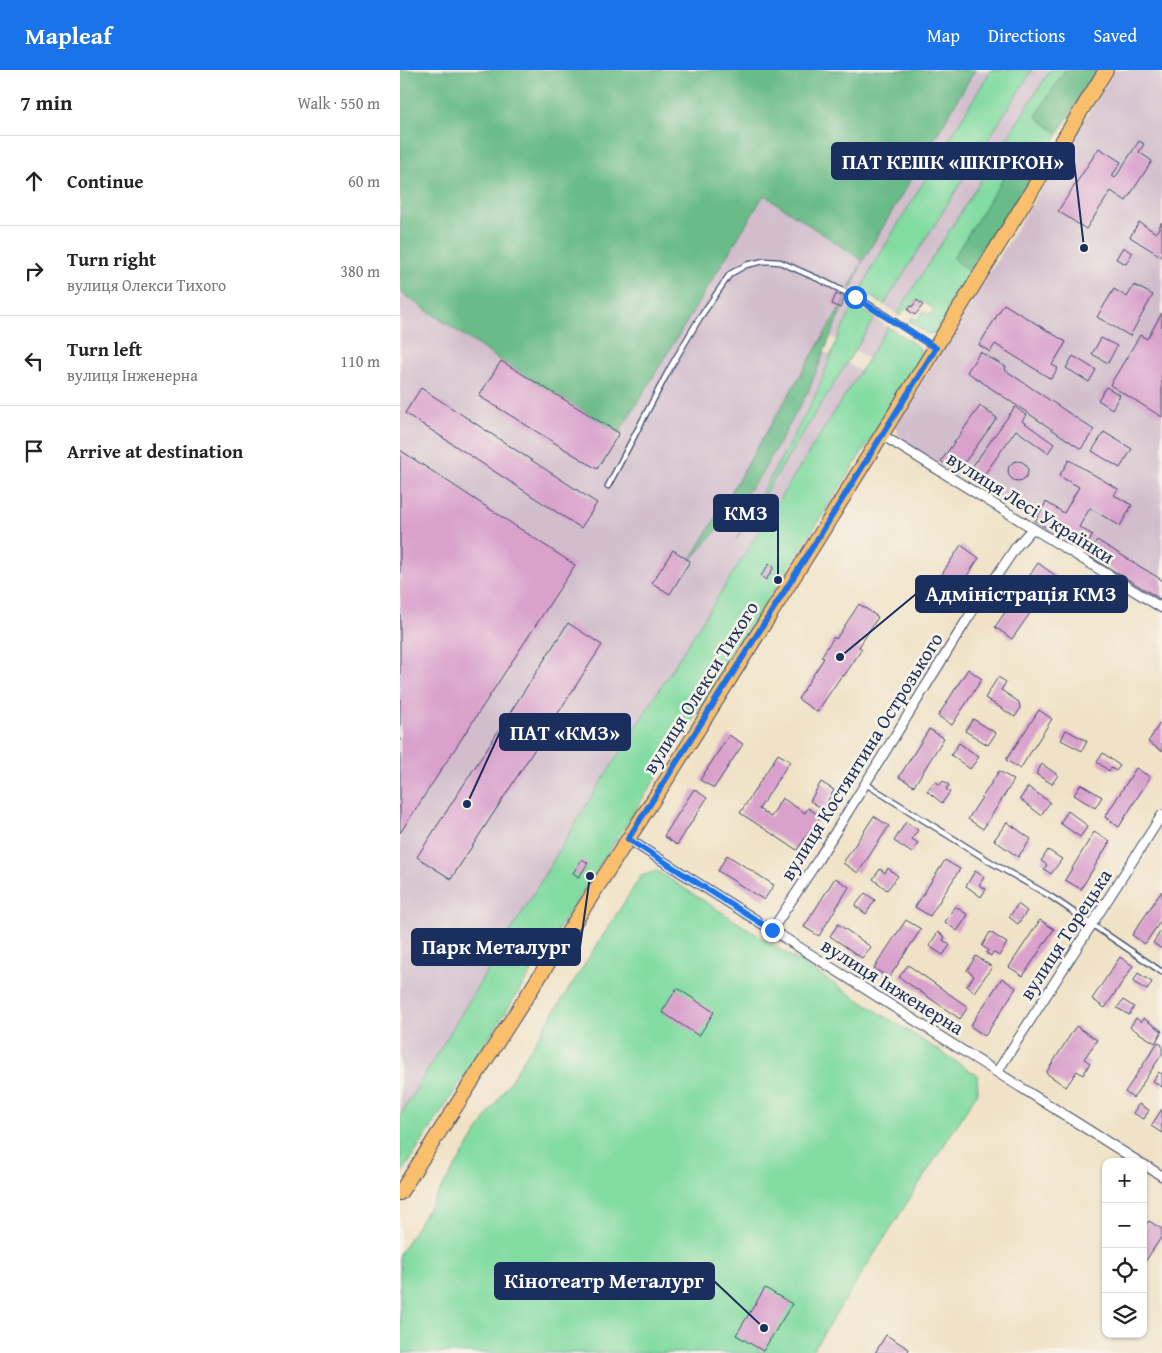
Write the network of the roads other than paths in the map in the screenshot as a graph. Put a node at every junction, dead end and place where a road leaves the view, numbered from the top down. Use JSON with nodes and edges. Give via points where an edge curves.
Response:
{"nodes":[{"id":1,"x":1106,"y":70,"type":"edge"},
{"id":2,"x":936,"y":348,"type":"junction"},
{"id":3,"x":882,"y":435,"type":"junction"},
{"id":4,"x":608,"y":486,"type":"dead end"},
{"id":5,"x":1032,"y":528,"type":"junction"},
{"id":6,"x":1162,"y":608,"type":"edge"},
{"id":7,"x":865,"y":784,"type":"junction"},
{"id":8,"x":1162,"y":815,"type":"edge"},
{"id":9,"x":628,"y":839,"type":"junction"},
{"id":10,"x":1092,"y":923,"type":"junction"},
{"id":11,"x":772,"y":930,"type":"junction"},
{"id":12,"x":1162,"y":972,"type":"edge"},
{"id":13,"x":997,"y":1072,"type":"junction"},
{"id":14,"x":1133,"y":1158,"type":"edge"},
{"id":15,"x":1147,"y":1166,"type":"edge"},
{"id":16,"x":1160,"y":1172,"type":"edge"},
{"id":17,"x":400,"y":1193,"type":"edge"}],
"edges":[{"from":1,"to":2,"type":"main road","name":"вулиця Олекси Тихого"},
{"from":2,"to":3,"type":"main road","name":"вулиця Олекси Тихого"},
{"from":2,"to":4,"type":"lane","via":[[865,302],[780,262],[746,265],[730,274],[698,319]]},
{"from":3,"to":5,"type":"street","name":"вулиця Лесі Українки"},
{"from":3,"to":9,"type":"main road","name":"вулиця Олекси Тихого"},
{"from":5,"to":6,"type":"street","name":"вулиця Лесі Українки"},
{"from":5,"to":7,"type":"street","name":"вулиця Костянтина Острозького","via":[[968,618]]},
{"from":7,"to":10,"type":"lane"},
{"from":7,"to":11,"type":"street","name":"вулиця Костянтина Острозького"},
{"from":8,"to":10,"type":"street","name":"вулиця Торецька"},
{"from":9,"to":11,"type":"street","name":"вулиця Інженерна"},
{"from":9,"to":17,"type":"main road","name":"вулиця Олекси Тихого"},
{"from":10,"to":12,"type":"lane"},
{"from":10,"to":13,"type":"street","name":"вулиця Торецька"},
{"from":11,"to":13,"type":"street","name":"вулиця Інженерна"},
{"from":13,"to":14,"type":"street","name":"вулиця Інженерна"},
{"from":15,"to":16,"type":"street"}]}
